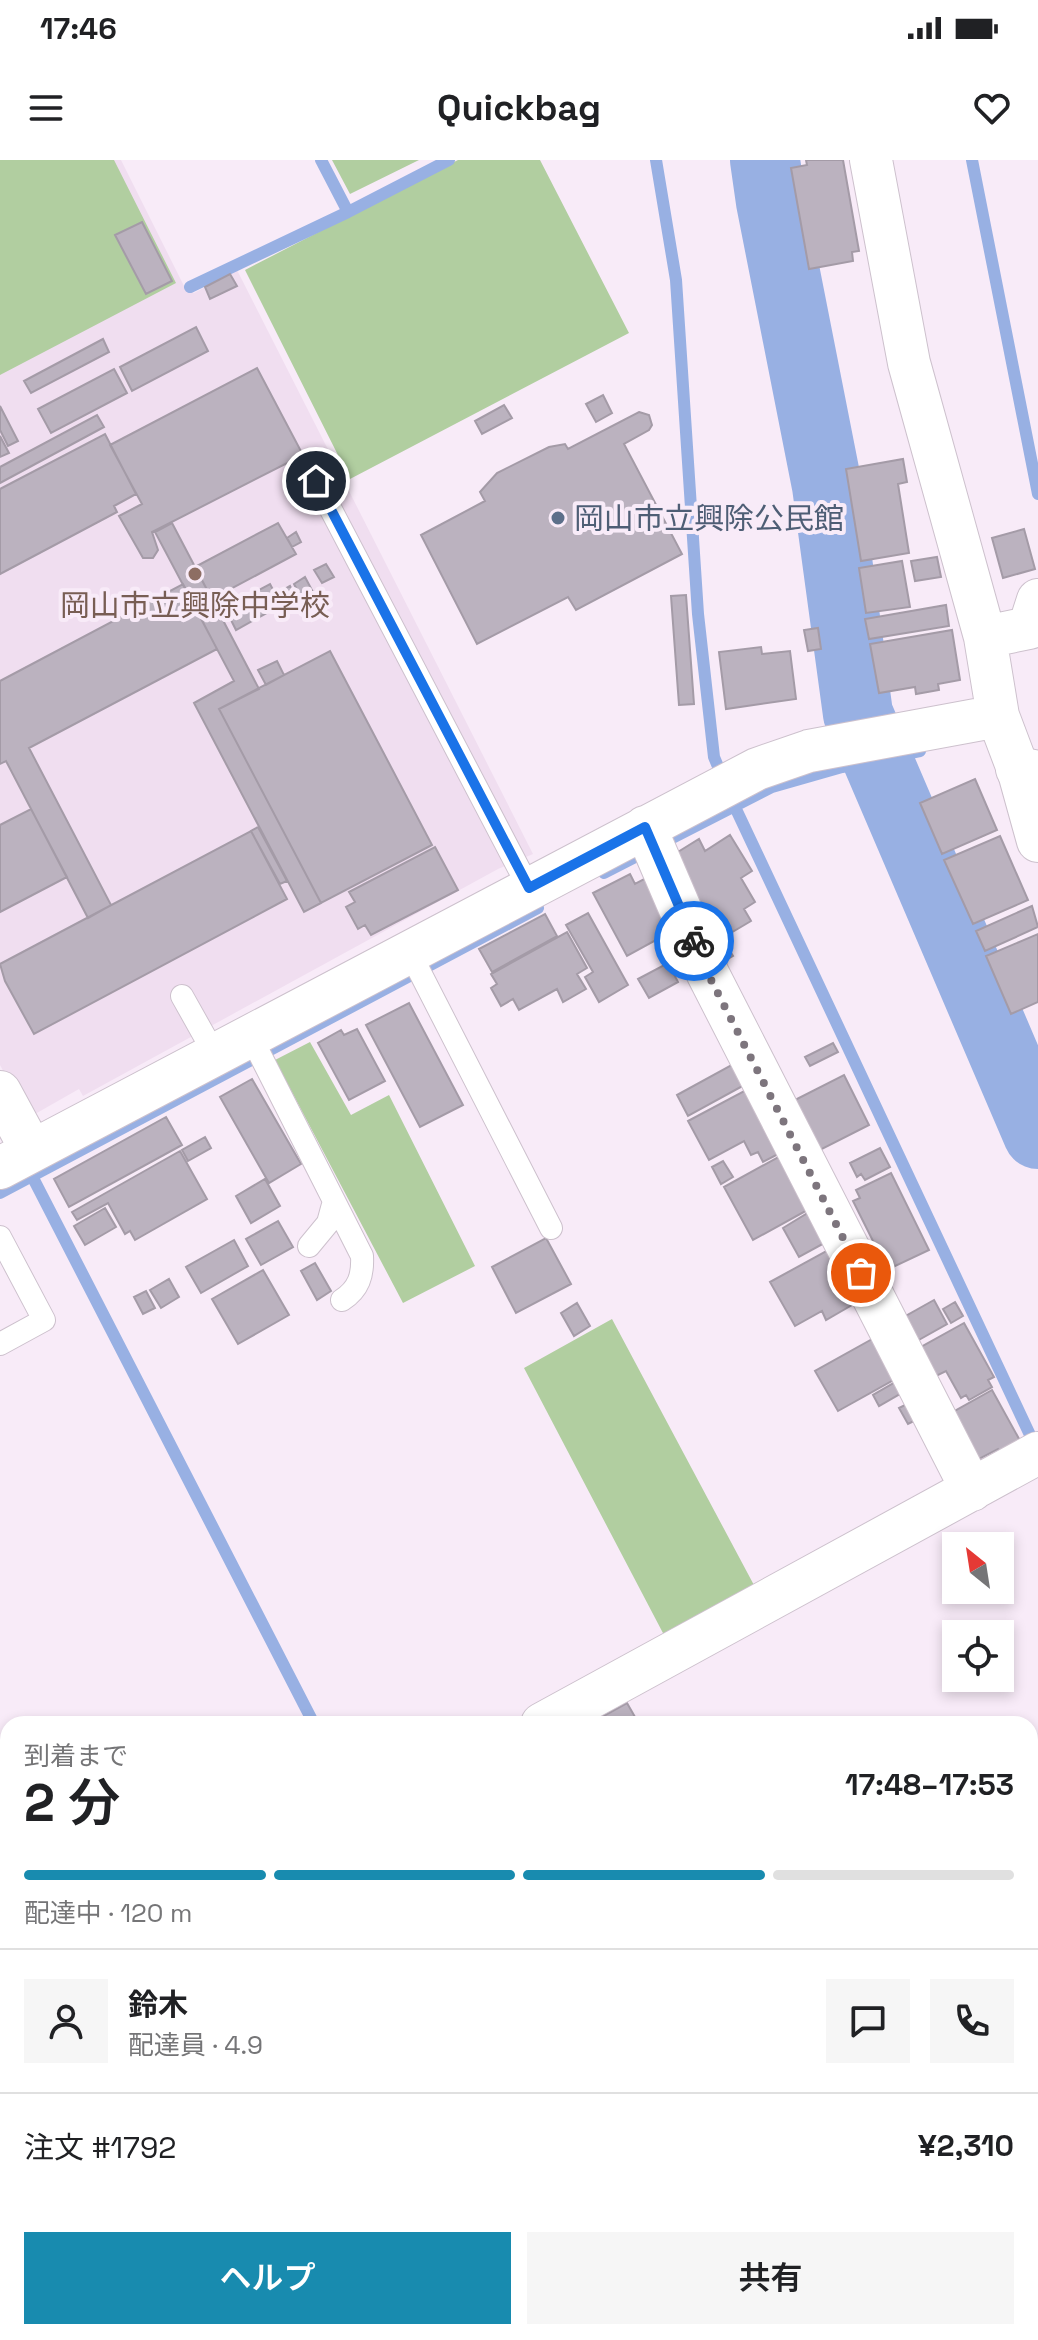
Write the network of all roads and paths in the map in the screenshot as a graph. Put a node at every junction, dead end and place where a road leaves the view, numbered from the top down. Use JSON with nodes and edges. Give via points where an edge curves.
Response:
{"nodes":[{"id":1,"x":871,"y":160,"type":"edge"},
{"id":2,"x":316,"y":481,"type":"dead end"},
{"id":3,"x":1038,"y":600,"type":"edge"},
{"id":4,"x":985,"y":637,"type":"junction"},
{"id":5,"x":998,"y":716,"type":"junction"},
{"id":6,"x":1028,"y":771,"type":"edge"},
{"id":7,"x":1038,"y":841,"type":"edge"},
{"id":8,"x":651,"y":842,"type":"junction"},
{"id":9,"x":529,"y":888,"type":"junction"},
{"id":10,"x":417,"y":965,"type":"junction"},
{"id":11,"x":182,"y":996,"type":"dead end"},
{"id":12,"x":246,"y":1050,"type":"junction"},
{"id":13,"x":0,"y":1092,"type":"edge"},
{"id":14,"x":16,"y":1159,"type":"edge"},
{"id":15,"x":334,"y":1201,"type":"junction"},
{"id":16,"x":551,"y":1228,"type":"dead end"},
{"id":17,"x":0,"y":1237,"type":"edge"},
{"id":18,"x":309,"y":1246,"type":"dead end"},
{"id":19,"x":342,"y":1300,"type":"dead end"},
{"id":20,"x":0,"y":1344,"type":"edge"},
{"id":21,"x":1038,"y":1453,"type":"edge"},
{"id":22,"x":972,"y":1490,"type":"junction"},
{"id":23,"x":557,"y":1716,"type":"edge"}],
"edges":[{"from":1,"to":4,"type":"street","via":[[909,363]]},
{"from":2,"to":9,"type":"lane"},
{"from":3,"to":4,"type":"street","via":[[1029,628]]},
{"from":4,"to":5,"type":"street"},
{"from":5,"to":6,"type":"street"},
{"from":5,"to":8,"type":"street","via":[[809,751],[730,784]]},
{"from":6,"to":7,"type":"street"},
{"from":8,"to":9,"type":"street"},
{"from":8,"to":22,"type":"street","via":[[708,974]]},
{"from":9,"to":10,"type":"street"},
{"from":10,"to":12,"type":"street"},
{"from":10,"to":16,"type":"lane"},
{"from":11,"to":12,"type":"lane"},
{"from":12,"to":14,"type":"street"},
{"from":12,"to":15,"type":"lane"},
{"from":13,"to":14,"type":"street"},
{"from":15,"to":18,"type":"lane","via":[[328,1223]]},
{"from":15,"to":19,"type":"lane","via":[[362,1256],[358,1286]]},
{"from":17,"to":20,"type":"lane","via":[[44,1320]]},
{"from":21,"to":22,"type":"street"},
{"from":22,"to":23,"type":"street"}]}
